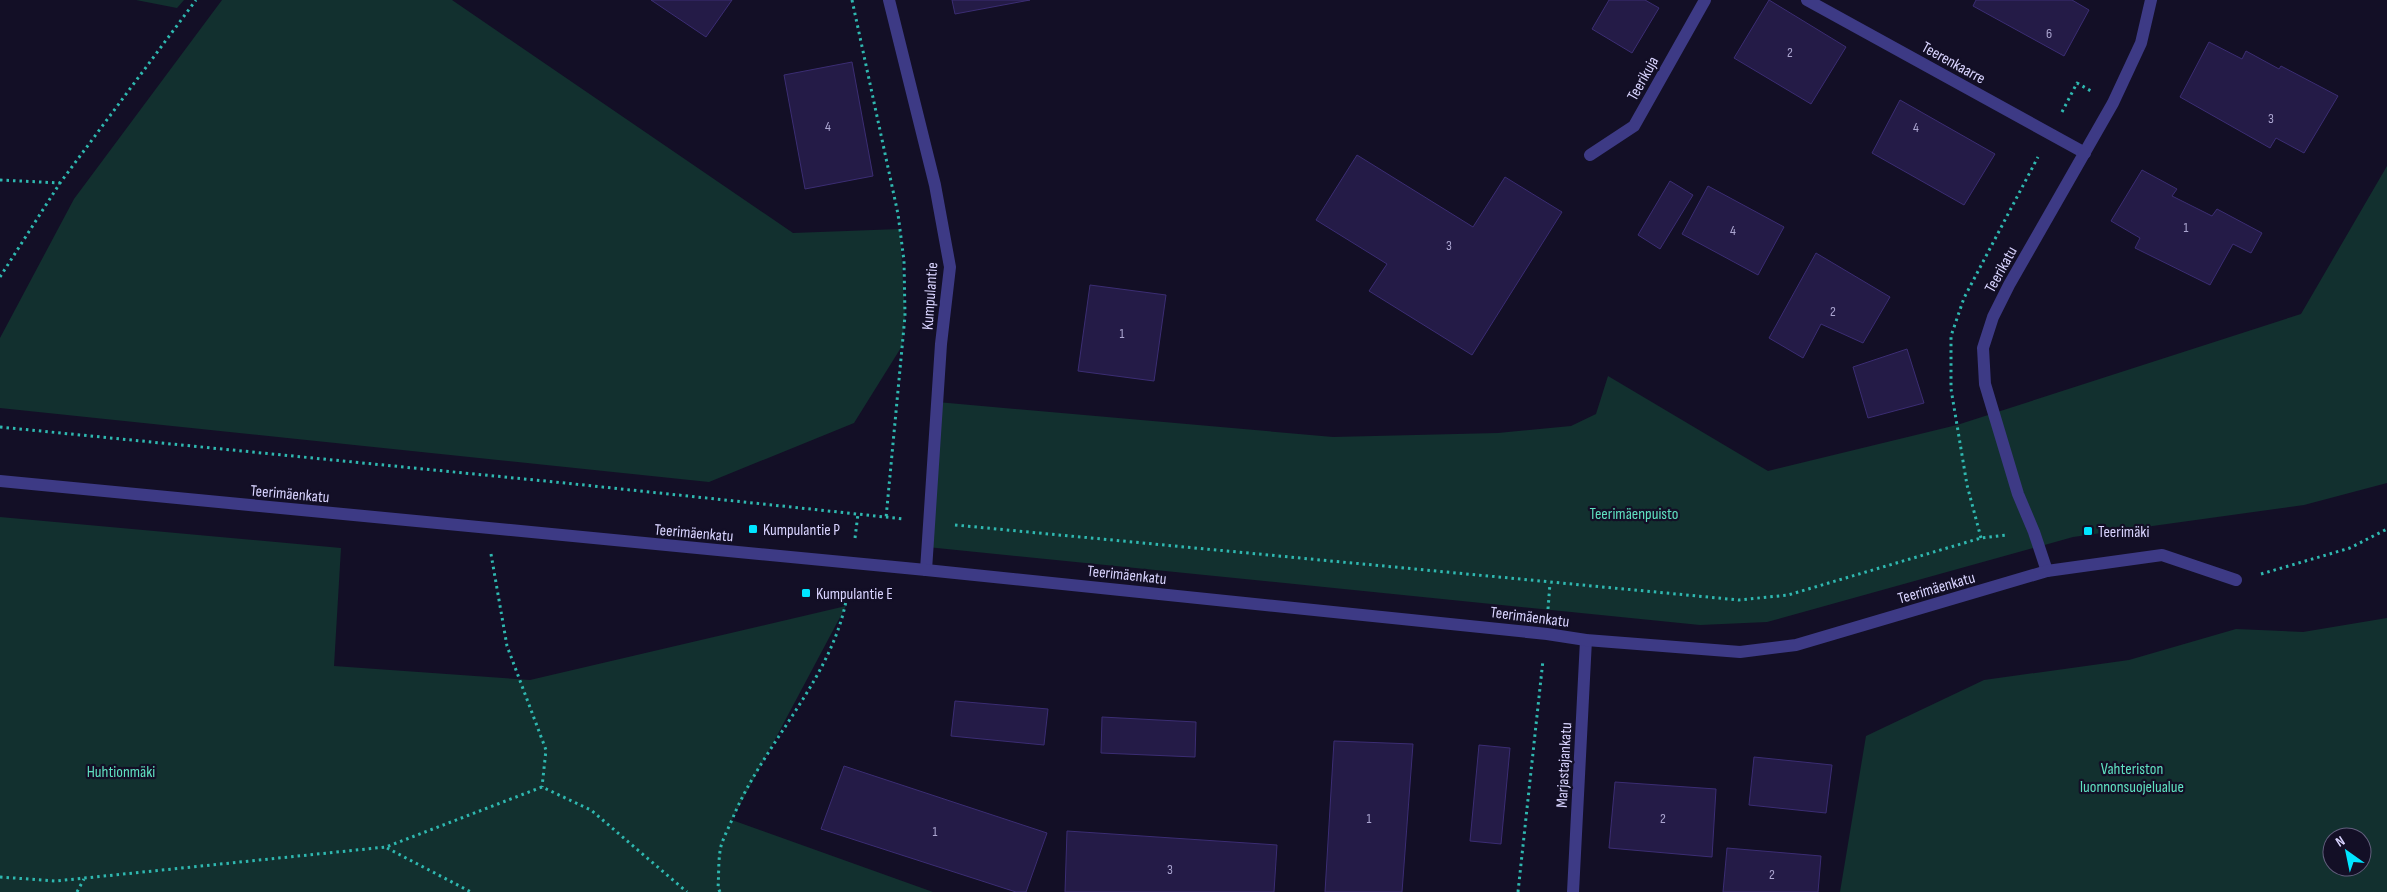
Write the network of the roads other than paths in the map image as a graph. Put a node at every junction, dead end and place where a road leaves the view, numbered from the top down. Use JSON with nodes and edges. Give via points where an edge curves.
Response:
{"nodes":[{"id":1,"x":890,"y":0,"type":"edge"},
{"id":2,"x":1704,"y":0,"type":"edge"},
{"id":3,"x":1807,"y":0,"type":"edge"},
{"id":4,"x":2150,"y":0,"type":"edge"},
{"id":5,"x":2085,"y":153,"type":"junction"},
{"id":6,"x":1590,"y":156,"type":"dead end"},
{"id":7,"x":0,"y":481,"type":"edge"},
{"id":8,"x":926,"y":570,"type":"junction"},
{"id":9,"x":2047,"y":571,"type":"junction"},
{"id":10,"x":2236,"y":580,"type":"road end"},
{"id":11,"x":1586,"y":640,"type":"junction"},
{"id":12,"x":1573,"y":892,"type":"edge"}],
"edges":[{"from":1,"to":8,"type":"street","name":"Kumpulantie","via":[[935,185],[950,267]]},
{"from":2,"to":6,"type":"street","name":"Teerikuja","via":[[1634,126]]},
{"from":3,"to":5,"type":"street","name":"Teerenkaarre"},
{"from":4,"to":5,"type":"street","name":"Teerikatu","via":[[2141,43]]},
{"from":5,"to":9,"type":"street","name":"Teerikatu","via":[[1992,317],[1983,348],[1985,384],[2018,494]]},
{"from":7,"to":8,"type":"street","name":"Teerimäenkatu"},
{"from":8,"to":11,"type":"street","name":"Teerimäenkatu"},
{"from":9,"to":10,"type":"street","name":"Teerimäenkatu","via":[[2162,556]]},
{"from":9,"to":11,"type":"street","name":"Teerimäenkatu","via":[[1796,644],[1740,652]]},
{"from":11,"to":12,"type":"street","name":"Marjastajankatu"}]}
